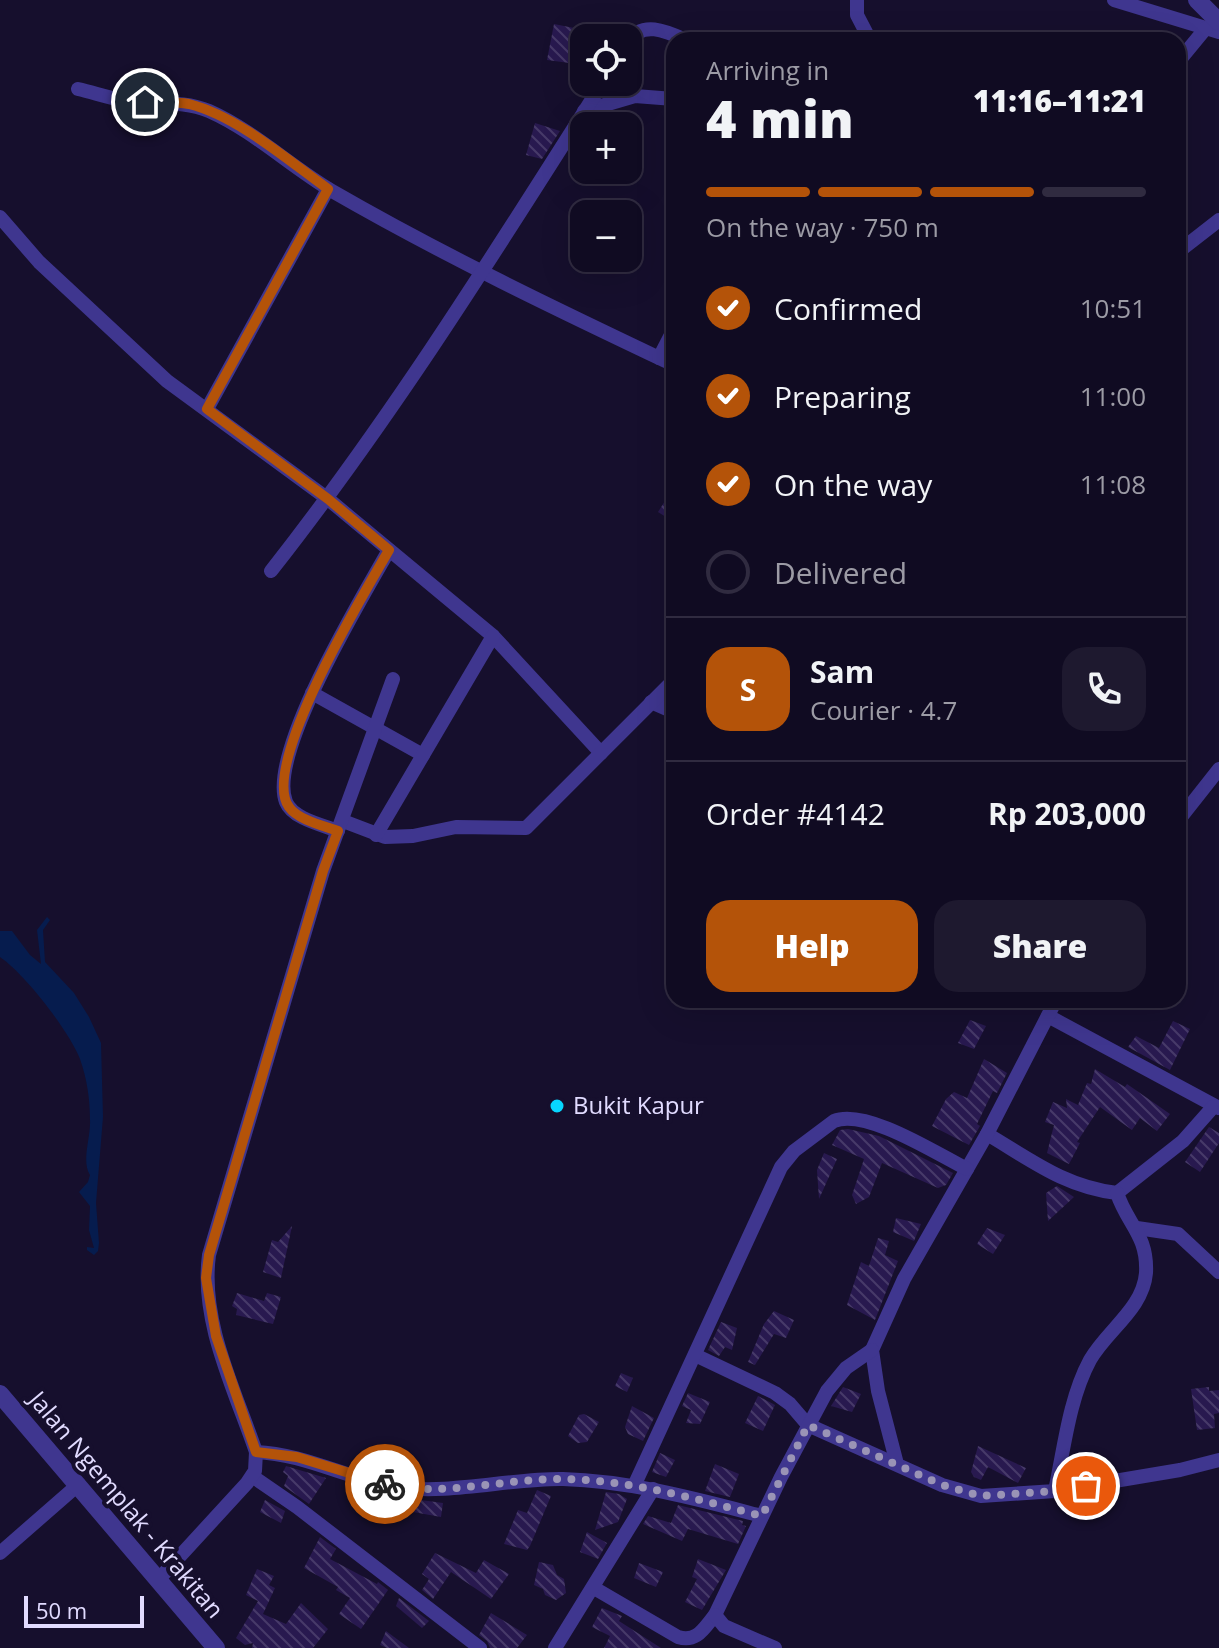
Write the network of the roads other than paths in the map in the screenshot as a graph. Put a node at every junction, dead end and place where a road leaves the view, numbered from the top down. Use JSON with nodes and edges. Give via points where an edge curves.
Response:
{"nodes":[{"id":1,"x":857,"y":0,"type":"edge"},
{"id":2,"x":1114,"y":0,"type":"edge"},
{"id":3,"x":1197,"y":0,"type":"edge"},
{"id":4,"x":1215,"y":27,"type":"edge"},
{"id":5,"x":642,"y":31,"type":"edge"},
{"id":6,"x":666,"y":32,"type":"edge"},
{"id":7,"x":866,"y":32,"type":"edge"},
{"id":8,"x":1186,"y":54,"type":"edge"},
{"id":9,"x":78,"y":89,"type":"dead end"},
{"id":10,"x":594,"y":96,"type":"edge"},
{"id":11,"x":666,"y":98,"type":"edge"},
{"id":12,"x":584,"y":111,"type":"junction"},
{"id":13,"x":328,"y":189,"type":"junction"},
{"id":14,"x":0,"y":217,"type":"edge"},
{"id":15,"x":1219,"y":220,"type":"edge"},
{"id":16,"x":1186,"y":246,"type":"edge"},
{"id":17,"x":483,"y":274,"type":"junction"},
{"id":18,"x":666,"y":344,"type":"edge"},
{"id":19,"x":659,"y":358,"type":"junction"},
{"id":20,"x":666,"y":361,"type":"edge"},
{"id":21,"x":207,"y":409,"type":"junction"},
{"id":22,"x":328,"y":499,"type":"junction"},
{"id":23,"x":389,"y":550,"type":"junction"},
{"id":24,"x":271,"y":571,"type":"dead end"},
{"id":25,"x":493,"y":636,"type":"junction"},
{"id":26,"x":393,"y":679,"type":"dead end"},
{"id":27,"x":666,"y":688,"type":"edge"},
{"id":28,"x":312,"y":693,"type":"junction"},
{"id":29,"x":651,"y":702,"type":"junction"},
{"id":30,"x":666,"y":709,"type":"edge"},
{"id":31,"x":375,"y":729,"type":"junction"},
{"id":32,"x":601,"y":753,"type":"junction"},
{"id":33,"x":423,"y":755,"type":"junction"},
{"id":34,"x":1219,"y":769,"type":"edge"},
{"id":35,"x":1186,"y":811,"type":"edge"},
{"id":36,"x":341,"y":826,"type":"junction"},
{"id":37,"x":376,"y":835,"type":"junction"},
{"id":38,"x":1052,"y":1008,"type":"edge"},
{"id":39,"x":1048,"y":1016,"type":"junction"},
{"id":40,"x":1216,"y":1107,"type":"edge"},
{"id":41,"x":987,"y":1134,"type":"junction"},
{"id":42,"x":967,"y":1169,"type":"junction"},
{"id":43,"x":1117,"y":1193,"type":"junction"},
{"id":44,"x":1137,"y":1228,"type":"junction"},
{"id":45,"x":1219,"y":1272,"type":"edge"},
{"id":46,"x":872,"y":1350,"type":"junction"},
{"id":47,"x":695,"y":1355,"type":"junction"},
{"id":48,"x":0,"y":1394,"type":"edge"},
{"id":49,"x":808,"y":1425,"type":"junction"},
{"id":50,"x":256,"y":1452,"type":"junction"},
{"id":51,"x":1219,"y":1460,"type":"edge"},
{"id":52,"x":897,"y":1464,"type":"junction"},
{"id":53,"x":252,"y":1476,"type":"junction"},
{"id":54,"x":79,"y":1484,"type":"junction"},
{"id":55,"x":634,"y":1486,"type":"junction"},
{"id":56,"x":653,"y":1489,"type":"junction"},
{"id":57,"x":1055,"y":1491,"type":"junction"},
{"id":58,"x":762,"y":1516,"type":"junction"},
{"id":59,"x":0,"y":1553,"type":"edge"},
{"id":60,"x":158,"y":1580,"type":"junction"},
{"id":61,"x":594,"y":1588,"type":"junction"},
{"id":62,"x":715,"y":1615,"type":"junction"},
{"id":63,"x":216,"y":1648,"type":"edge"},
{"id":64,"x":480,"y":1648,"type":"edge"},
{"id":65,"x":555,"y":1648,"type":"edge"},
{"id":66,"x":775,"y":1648,"type":"edge"}],
"edges":[{"from":1,"to":7,"type":"street"},
{"from":2,"to":4,"type":"street"},
{"from":3,"to":4,"type":"street"},
{"from":4,"to":8,"type":"street"},
{"from":5,"to":6,"type":"street"},
{"from":9,"to":13,"type":"street","via":[[132,102],[173,102],[207,110]]},
{"from":10,"to":12,"type":"street"},
{"from":11,"to":12,"type":"street","via":[[635,96]]},
{"from":12,"to":17,"type":"street"},
{"from":13,"to":17,"type":"street"},
{"from":13,"to":21,"type":"street"},
{"from":14,"to":21,"type":"street","via":[[39,262],[144,360]]},
{"from":15,"to":16,"type":"street"},
{"from":17,"to":19,"type":"street"},
{"from":17,"to":22,"type":"street"},
{"from":18,"to":19,"type":"street"},
{"from":19,"to":20,"type":"street"},
{"from":21,"to":22,"type":"street"},
{"from":22,"to":23,"type":"street"},
{"from":22,"to":24,"type":"street"},
{"from":23,"to":25,"type":"street"},
{"from":23,"to":28,"type":"street"},
{"from":25,"to":32,"type":"street"},
{"from":25,"to":33,"type":"street"},
{"from":26,"to":31,"type":"street"},
{"from":27,"to":29,"type":"street"},
{"from":28,"to":31,"type":"street"},
{"from":28,"to":36,"type":"street","via":[[289,759],[286,801],[295,813]]},
{"from":29,"to":30,"type":"street"},
{"from":29,"to":32,"type":"street"},
{"from":31,"to":33,"type":"street"},
{"from":31,"to":36,"type":"street"},
{"from":32,"to":37,"type":"street","via":[[526,828],[456,827],[413,836]]},
{"from":33,"to":37,"type":"street"},
{"from":34,"to":35,"type":"street"},
{"from":36,"to":37,"type":"street"},
{"from":36,"to":50,"type":"street","via":[[323,871],[208,1267],[216,1336]]},
{"from":38,"to":39,"type":"street"},
{"from":39,"to":40,"type":"street"},
{"from":39,"to":41,"type":"street"},
{"from":40,"to":43,"type":"street","via":[[1183,1141]]},
{"from":41,"to":42,"type":"street"},
{"from":41,"to":43,"type":"street","via":[[1060,1179]]},
{"from":42,"to":46,"type":"street","via":[[904,1279]]},
{"from":42,"to":47,"type":"street","via":[[865,1120],[841,1118],[827,1125],[781,1167]]},
{"from":43,"to":44,"type":"street"},
{"from":44,"to":45,"type":"street","via":[[1178,1234]]},
{"from":44,"to":57,"type":"street","via":[[1145,1258],[1144,1284],[1135,1304],[1090,1361],[1073,1407]]},
{"from":46,"to":49,"type":"street","via":[[836,1378]]},
{"from":46,"to":52,"type":"street"},
{"from":47,"to":49,"type":"street","via":[[775,1393]]},
{"from":47,"to":55,"type":"street"},
{"from":48,"to":54,"type":"street","name":"Jalan Ngemplak - Krakitan"},
{"from":49,"to":52,"type":"street"},
{"from":49,"to":58,"type":"street"},
{"from":50,"to":53,"type":"street"},
{"from":50,"to":55,"type":"street","via":[[297,1457],[398,1487],[562,1479]]},
{"from":51,"to":57,"type":"street"},
{"from":52,"to":57,"type":"street","via":[[981,1496]]},
{"from":53,"to":60,"type":"street"},
{"from":53,"to":64,"type":"street"},
{"from":54,"to":59,"type":"street"},
{"from":54,"to":60,"type":"street","name":"Jalan Ngemplak - Krakitan"},
{"from":55,"to":56,"type":"street"},
{"from":56,"to":58,"type":"street"},
{"from":56,"to":61,"type":"street"},
{"from":58,"to":62,"type":"street"},
{"from":60,"to":63,"type":"street","name":"Jalan Ngemplak - Krakitan"},
{"from":61,"to":62,"type":"street","via":[[683,1639],[698,1635]]},
{"from":61,"to":65,"type":"street"},
{"from":62,"to":66,"type":"street","via":[[724,1626]]}]}
